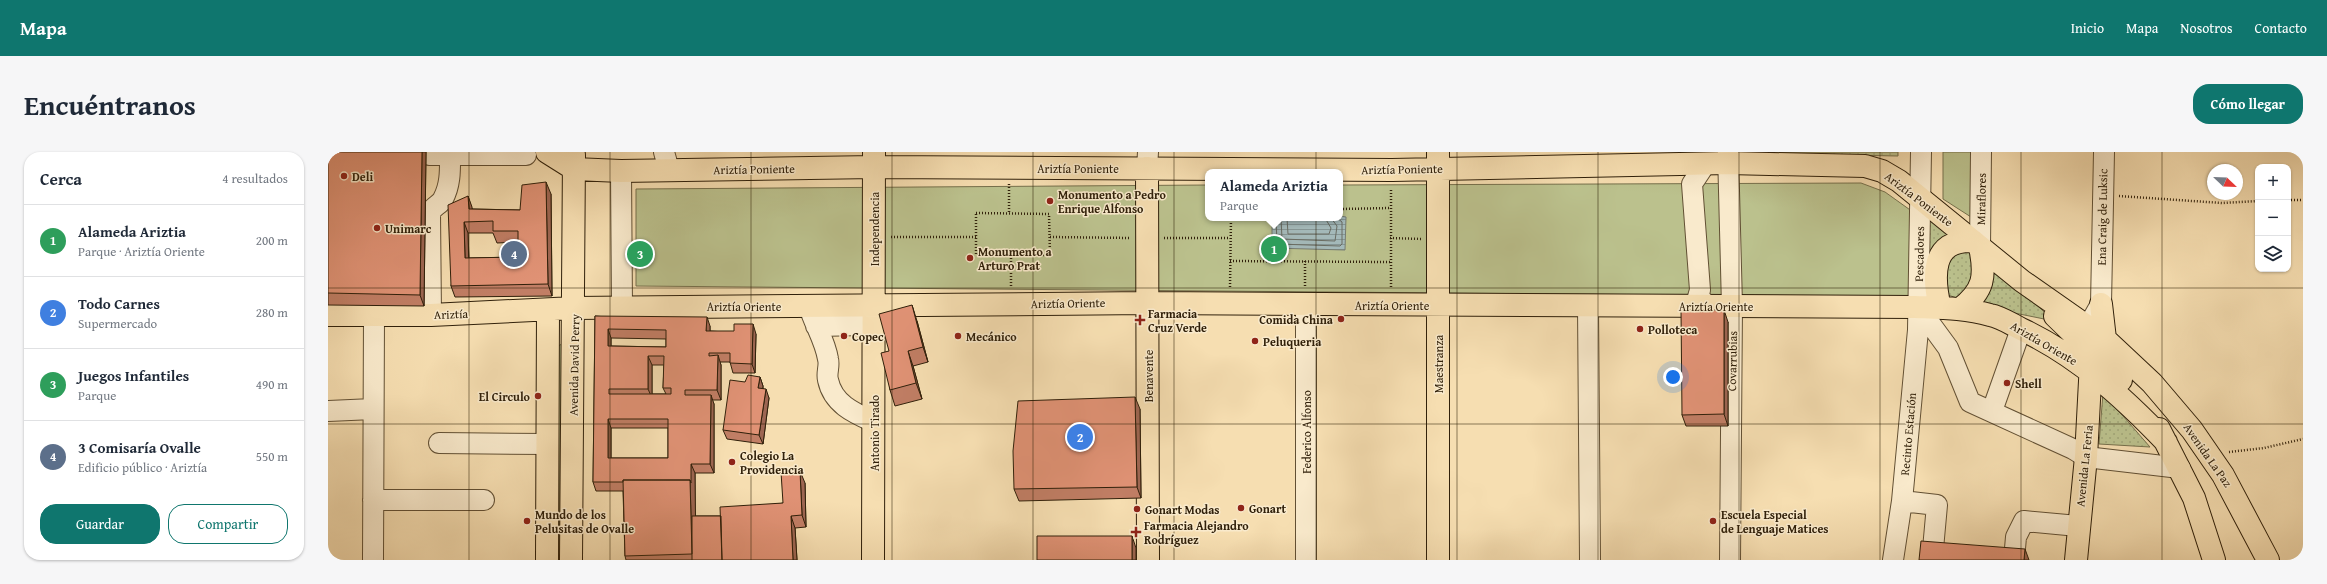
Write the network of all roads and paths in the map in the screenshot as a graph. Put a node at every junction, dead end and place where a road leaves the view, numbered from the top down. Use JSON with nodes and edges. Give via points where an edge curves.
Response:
{"nodes":[{"id":1,"x":547,"y":152,"type":"edge"},
{"id":2,"x":1921,"y":152,"type":"edge"},
{"id":3,"x":1981,"y":152,"type":"edge"},
{"id":4,"x":2104,"y":152,"type":"edge"},
{"id":5,"x":450,"y":154,"type":"edge"},
{"id":6,"x":526,"y":155,"type":"dead end"},
{"id":7,"x":429,"y":156,"type":"dead end"},
{"id":8,"x":1728,"y":157,"type":"edge"},
{"id":9,"x":874,"y":160,"type":"edge"},
{"id":10,"x":1148,"y":160,"type":"edge"},
{"id":11,"x":1438,"y":160,"type":"edge"},
{"id":12,"x":574,"y":161,"type":"edge"},
{"id":13,"x":666,"y":161,"type":"edge"},
{"id":14,"x":1706,"y":163,"type":"junction"},
{"id":15,"x":1008,"y":168,"type":"junction"},
{"id":16,"x":1392,"y":170,"type":"junction"},
{"id":17,"x":621,"y":171,"type":"junction"},
{"id":18,"x":2102,"y":195,"type":"junction"},
{"id":19,"x":1920,"y":199,"type":"junction"},
{"id":20,"x":2291,"y":200,"type":"edge"},
{"id":21,"x":2303,"y":200,"type":"edge"},
{"id":22,"x":2255,"y":201,"type":"edge"},
{"id":23,"x":1391,"y":208,"type":"junction"},
{"id":24,"x":1343,"y":209,"type":"edge"},
{"id":25,"x":1009,"y":213,"type":"junction"},
{"id":26,"x":1230,"y":221,"type":"edge"},
{"id":27,"x":874,"y":237,"type":"junction"},
{"id":28,"x":977,"y":237,"type":"junction"},
{"id":29,"x":1050,"y":237,"type":"junction"},
{"id":30,"x":1147,"y":238,"type":"junction"},
{"id":31,"x":1230,"y":238,"type":"junction"},
{"id":32,"x":1390,"y":238,"type":"junction"},
{"id":33,"x":1438,"y":239,"type":"junction"},
{"id":34,"x":1977,"y":244,"type":"junction"},
{"id":35,"x":1011,"y":255,"type":"junction"},
{"id":36,"x":1230,"y":261,"type":"junction"},
{"id":37,"x":1305,"y":261,"type":"junction"},
{"id":38,"x":1390,"y":262,"type":"junction"},
{"id":39,"x":2022,"y":281,"type":"joint"},
{"id":40,"x":2101,"y":293,"type":"junction"},
{"id":41,"x":1148,"y":303,"type":"junction"},
{"id":42,"x":1012,"y":304,"type":"junction"},
{"id":43,"x":1230,"y":304,"type":"junction"},
{"id":44,"x":1306,"y":305,"type":"junction"},
{"id":45,"x":1391,"y":305,"type":"junction"},
{"id":46,"x":1438,"y":306,"type":"junction"},
{"id":47,"x":1588,"y":306,"type":"junction"},
{"id":48,"x":1708,"y":306,"type":"junction"},
{"id":49,"x":1732,"y":306,"type":"junction"},
{"id":50,"x":622,"y":307,"type":"junction"},
{"id":51,"x":574,"y":308,"type":"junction"},
{"id":52,"x":1940,"y":308,"type":"junction"},
{"id":53,"x":548,"y":310,"type":"junction"},
{"id":54,"x":875,"y":310,"type":"junction"},
{"id":55,"x":328,"y":315,"type":"edge"},
{"id":56,"x":431,"y":315,"type":"junction"},
{"id":57,"x":1992,"y":315,"type":"junction"},
{"id":58,"x":374,"y":316,"type":"junction"},
{"id":59,"x":813,"y":316,"type":"junction"},
{"id":60,"x":2021,"y":329,"type":"junction"},
{"id":61,"x":2083,"y":332,"type":"junction"},
{"id":62,"x":2130,"y":364,"type":"junction"},
{"id":63,"x":2092,"y":372,"type":"junction"},
{"id":64,"x":373,"y":409,"type":"junction"},
{"id":65,"x":328,"y":411,"type":"edge"},
{"id":66,"x":1992,"y":411,"type":"junction"},
{"id":67,"x":874,"y":422,"type":"junction"},
{"id":68,"x":2303,"y":439,"type":"edge"},
{"id":69,"x":2166,"y":442,"type":"junction"},
{"id":70,"x":439,"y":443,"type":"dead end"},
{"id":71,"x":548,"y":444,"type":"junction"},
{"id":72,"x":2209,"y":454,"type":"junction"},
{"id":73,"x":2086,"y":457,"type":"junction"},
{"id":74,"x":2180,"y":468,"type":"junction"},
{"id":75,"x":373,"y":500,"type":"junction"},
{"id":76,"x":484,"y":500,"type":"dead end"},
{"id":77,"x":1902,"y":501,"type":"junction"},
{"id":78,"x":2078,"y":526,"type":"junction"},
{"id":79,"x":373,"y":560,"type":"edge"},
{"id":80,"x":548,"y":560,"type":"edge"},
{"id":81,"x":571,"y":560,"type":"edge"},
{"id":82,"x":873,"y":560,"type":"edge"},
{"id":83,"x":1148,"y":560,"type":"edge"},
{"id":84,"x":1306,"y":560,"type":"edge"},
{"id":85,"x":1438,"y":560,"type":"edge"},
{"id":86,"x":1590,"y":560,"type":"edge"},
{"id":87,"x":1730,"y":560,"type":"edge"},
{"id":88,"x":1893,"y":560,"type":"edge"},
{"id":89,"x":1932,"y":560,"type":"edge"},
{"id":90,"x":2014,"y":560,"type":"edge"},
{"id":91,"x":2076,"y":560,"type":"edge"},
{"id":92,"x":2214,"y":560,"type":"edge"},
{"id":93,"x":2268,"y":560,"type":"edge"}],
"edges":[{"from":1,"to":12,"type":"main road"},
{"from":2,"to":19,"type":"street","name":"Pescadores"},
{"from":3,"to":34,"type":"street","name":"Miraflores"},
{"from":4,"to":18,"type":"street","name":"Ena Craig de Luksic"},
{"from":5,"to":6,"type":"street"},
{"from":5,"to":7,"type":"street"},
{"from":5,"to":56,"type":"street","via":[[450,185],[442,202],[430,213]]},
{"from":8,"to":14,"type":"main road","name":"Ariztía Poniente"},
{"from":8,"to":19,"type":"main road","name":"Ariztía Poniente","via":[[1865,166],[1890,176]]},
{"from":8,"to":49,"type":"street","name":"Covarrubias"},
{"from":9,"to":13,"type":"main road","name":"Ariztía Poniente"},
{"from":9,"to":15,"type":"main road","name":"Ariztía Poniente"},
{"from":9,"to":27,"type":"main road","name":"Independencia"},
{"from":10,"to":15,"type":"main road","name":"Ariztía Poniente"},
{"from":10,"to":16,"type":"main road","name":"Ariztía Poniente"},
{"from":10,"to":30,"type":"main road","name":"Benavente"},
{"from":11,"to":14,"type":"main road","name":"Ariztía Poniente"},
{"from":11,"to":16,"type":"main road","name":"Ariztía Poniente"},
{"from":11,"to":33,"type":"main road","name":"Maestranza"},
{"from":12,"to":17,"type":"main road","name":"Ariztía Poniente"},
{"from":12,"to":51,"type":"main road","name":"Avenida David Perry"},
{"from":13,"to":17,"type":"main road","name":"Ariztía Poniente"},
{"from":14,"to":48,"type":"street","via":[[1692,184],[1700,290],[1698,298]]},
{"from":15,"to":25,"type":"path"},
{"from":16,"to":23,"type":"path"},
{"from":17,"to":50,"type":"street"},
{"from":18,"to":22,"type":"path","via":[[2222,203]]},
{"from":18,"to":40,"type":"street","name":"Ena Craig de Luksic"},
{"from":19,"to":34,"type":"main road","name":"Ariztía Poniente"},
{"from":19,"to":52,"type":"street","name":"Pescadores"},
{"from":20,"to":21,"type":"path"},
{"from":23,"to":24,"type":"path"},
{"from":23,"to":32,"type":"path"},
{"from":25,"to":28,"type":"path","via":[[976,213]]},
{"from":25,"to":29,"type":"path","via":[[1049,214]]},
{"from":26,"to":31,"type":"path"},
{"from":27,"to":28,"type":"path"},
{"from":27,"to":54,"type":"main road","name":"Independencia"},
{"from":28,"to":35,"type":"path","via":[[976,255]]},
{"from":29,"to":30,"type":"path"},
{"from":29,"to":35,"type":"path","via":[[1050,255]]},
{"from":30,"to":31,"type":"path"},
{"from":30,"to":41,"type":"main road","name":"Benavente"},
{"from":31,"to":36,"type":"path"},
{"from":32,"to":33,"type":"path"},
{"from":32,"to":38,"type":"path"},
{"from":33,"to":46,"type":"main road","name":"Maestranza"},
{"from":34,"to":39,"type":"main road","name":"Ariztía Poniente"},
{"from":34,"to":52,"type":"main road","via":[[1983,259],[1981,286],[1974,299]]},
{"from":34,"to":52,"type":"main road","via":[[1958,242],[1939,257],[1935,285]]},
{"from":35,"to":42,"type":"path"},
{"from":36,"to":37,"type":"path"},
{"from":36,"to":43,"type":"path"},
{"from":37,"to":38,"type":"path"},
{"from":37,"to":44,"type":"path"},
{"from":38,"to":45,"type":"path"},
{"from":39,"to":61,"type":"main road","name":"Avenida La Paz"},
{"from":40,"to":61,"type":"main road","name":"Avenida La Feria"},
{"from":40,"to":61,"type":"street","name":"Ena Craig de Luksic","via":[[2089,306]]},
{"from":41,"to":42,"type":"main road","name":"Ariztía Oriente"},
{"from":41,"to":43,"type":"main road","name":"Ariztía Oriente"},
{"from":41,"to":83,"type":"main road","name":"Benavente"},
{"from":42,"to":54,"type":"main road","name":"Ariztía Oriente"},
{"from":43,"to":44,"type":"main road","name":"Ariztía Oriente"},
{"from":44,"to":45,"type":"main road","name":"Ariztía Oriente"},
{"from":44,"to":84,"type":"street","name":"Federico Alfonso"},
{"from":45,"to":46,"type":"main road","name":"Ariztía Oriente"},
{"from":46,"to":47,"type":"main road","name":"Ariztía Oriente"},
{"from":46,"to":85,"type":"main road","name":"Maestranza"},
{"from":47,"to":48,"type":"main road","name":"Ariztía Oriente"},
{"from":47,"to":86,"type":"street"},
{"from":48,"to":49,"type":"main road","name":"Ariztía Oriente"},
{"from":49,"to":52,"type":"main road","name":"Ariztía Oriente"},
{"from":49,"to":87,"type":"street","name":"Covarrubias"},
{"from":50,"to":51,"type":"main road","name":"Ariztía Oriente"},
{"from":50,"to":59,"type":"main road","name":"Ariztía Oriente"},
{"from":51,"to":53,"type":"main road","name":"Ariztía"},
{"from":51,"to":81,"type":"main road","name":"Avenida David Perry"},
{"from":52,"to":57,"type":"main road","name":"Ariztía Oriente"},
{"from":52,"to":66,"type":"street","via":[[1948,348],[1970,402]]},
{"from":52,"to":77,"type":"street","name":"Recinto Estación"},
{"from":53,"to":56,"type":"main road","name":"Ariztía"},
{"from":53,"to":71,"type":"main road"},
{"from":54,"to":59,"type":"main road","name":"Ariztía Oriente"},
{"from":54,"to":67,"type":"main road","name":"Antonio Tirado"},
{"from":55,"to":58,"type":"main road","name":"Ariztía"},
{"from":56,"to":58,"type":"main road","name":"Ariztía"},
{"from":57,"to":60,"type":"main road","name":"Ariztía Oriente"},
{"from":57,"to":61,"type":"main road","name":"Avenida La Paz"},
{"from":58,"to":64,"type":"street"},
{"from":59,"to":67,"type":"street","via":[[828,359],[827,379],[832,392],[852,412]]},
{"from":60,"to":63,"type":"main road","name":"Ariztía Oriente","via":[[2052,345]]},
{"from":60,"to":66,"type":"street"},
{"from":61,"to":62,"type":"main road","name":"Avenida La Paz"},
{"from":61,"to":62,"type":"main road","name":"Avenida La Paz"},
{"from":61,"to":63,"type":"main road","name":"Avenida La Feria"},
{"from":61,"to":69,"type":"main road","via":[[2113,372],[2144,406]]},
{"from":62,"to":72,"type":"main road","name":"Avenida La Paz","via":[[2173,406]]},
{"from":63,"to":69,"type":"main road","name":"Ariztía Oriente","via":[[2131,406]]},
{"from":63,"to":73,"type":"main road","name":"Avenida La Feria"},
{"from":64,"to":65,"type":"street"},
{"from":64,"to":75,"type":"street"},
{"from":66,"to":73,"type":"street"},
{"from":67,"to":82,"type":"main road","name":"Antonio Tirado"},
{"from":68,"to":72,"type":"path","via":[[2264,448]]},
{"from":69,"to":74,"type":"main road"},
{"from":70,"to":71,"type":"street"},
{"from":71,"to":80,"type":"main road"},
{"from":72,"to":93,"type":"main road","name":"Avenida La Paz","via":[[2236,496]]},
{"from":73,"to":74,"type":"street"},
{"from":73,"to":78,"type":"main road","name":"Avenida La Feria"},
{"from":74,"to":92,"type":"main road","via":[[2205,529]]},
{"from":75,"to":76,"type":"street"},
{"from":75,"to":79,"type":"street"},
{"from":77,"to":88,"type":"street","name":"Recinto Estación"},
{"from":77,"to":89,"type":"street","via":[[1937,505]]},
{"from":78,"to":90,"type":"street","via":[[2024,521],[2016,537]]},
{"from":78,"to":91,"type":"main road","name":"Avenida La Feria"}]}
